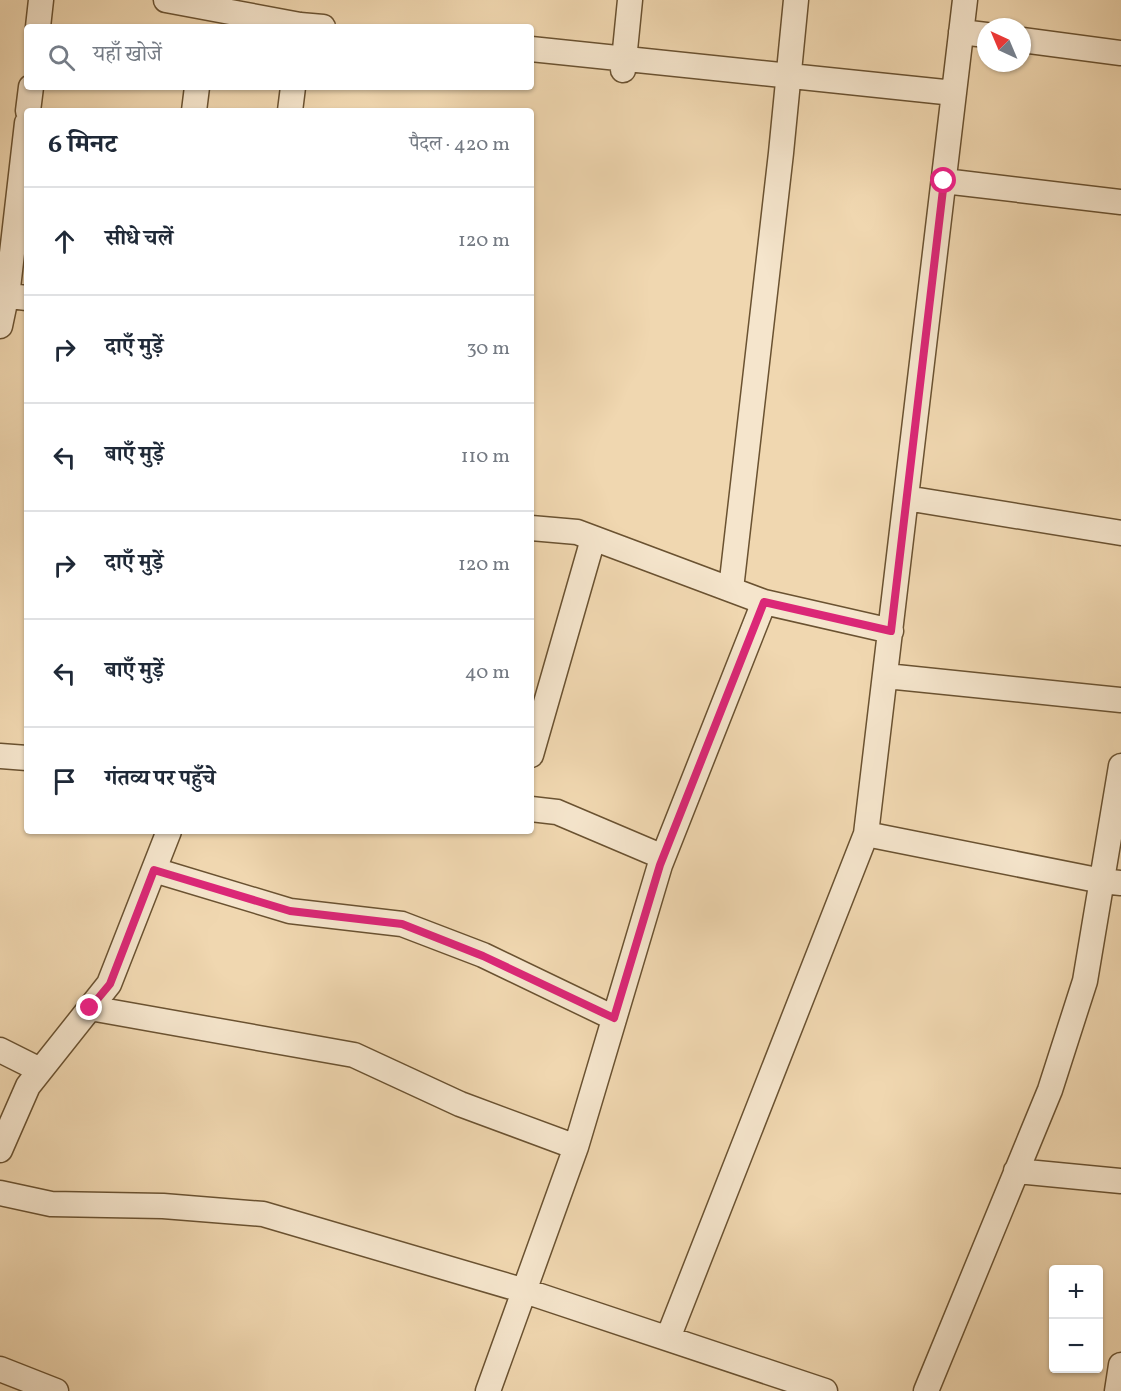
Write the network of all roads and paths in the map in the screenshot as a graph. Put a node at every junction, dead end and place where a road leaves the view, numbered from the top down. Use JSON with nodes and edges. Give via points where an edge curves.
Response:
{"nodes":[{"id":1,"x":41,"y":0,"type":"edge"},
{"id":2,"x":166,"y":0,"type":"edge"},
{"id":3,"x":630,"y":0,"type":"edge"},
{"id":4,"x":796,"y":0,"type":"edge"},
{"id":5,"x":965,"y":0,"type":"edge"},
{"id":6,"x":204,"y":11,"type":"edge"},
{"id":7,"x":38,"y":24,"type":"edge"},
{"id":8,"x":293,"y":24,"type":"edge"},
{"id":9,"x":961,"y":32,"type":"junction"},
{"id":10,"x":977,"y":34,"type":"edge"},
{"id":11,"x":1031,"y":41,"type":"edge"},
{"id":12,"x":534,"y":50,"type":"edge"},
{"id":13,"x":1121,"y":53,"type":"edge"},
{"id":14,"x":624,"y":65,"type":"junction"},
{"id":15,"x":789,"y":76,"type":"junction"},
{"id":16,"x":31,"y":90,"type":"edge"},
{"id":17,"x":196,"y":90,"type":"edge"},
{"id":18,"x":293,"y":90,"type":"edge"},
{"id":19,"x":954,"y":93,"type":"junction"},
{"id":20,"x":28,"y":108,"type":"edge"},
{"id":21,"x":194,"y":108,"type":"edge"},
{"id":22,"x":290,"y":108,"type":"edge"},
{"id":23,"x":24,"y":155,"type":"edge"},
{"id":24,"x":944,"y":181,"type":"junction"},
{"id":25,"x":1121,"y":202,"type":"edge"},
{"id":26,"x":11,"y":296,"type":"edge"},
{"id":27,"x":0,"y":326,"type":"edge"},
{"id":28,"x":906,"y":498,"type":"junction"},
{"id":29,"x":534,"y":528,"type":"edge"},
{"id":30,"x":1121,"y":533,"type":"edge"},
{"id":31,"x":593,"y":538,"type":"junction"},
{"id":32,"x":731,"y":589,"type":"junction"},
{"id":33,"x":764,"y":602,"type":"junction"},
{"id":34,"x":891,"y":631,"type":"junction"},
{"id":35,"x":886,"y":676,"type":"junction"},
{"id":36,"x":1121,"y":700,"type":"edge"},
{"id":37,"x":534,"y":744,"type":"edge"},
{"id":38,"x":0,"y":756,"type":"edge"},
{"id":39,"x":24,"y":758,"type":"edge"},
{"id":40,"x":1121,"y":766,"type":"edge"},
{"id":41,"x":534,"y":809,"type":"edge"},
{"id":42,"x":168,"y":834,"type":"edge"},
{"id":43,"x":866,"y":834,"type":"junction"},
{"id":44,"x":663,"y":857,"type":"junction"},
{"id":45,"x":154,"y":870,"type":"junction"},
{"id":46,"x":1111,"y":882,"type":"edge"},
{"id":47,"x":90,"y":1008,"type":"junction"},
{"id":48,"x":614,"y":1018,"type":"junction"},
{"id":49,"x":0,"y":1050,"type":"edge"},
{"id":50,"x":40,"y":1070,"type":"junction"},
{"id":51,"x":576,"y":1147,"type":"junction"},
{"id":52,"x":0,"y":1150,"type":"edge"},
{"id":53,"x":1016,"y":1171,"type":"junction"},
{"id":54,"x":1121,"y":1181,"type":"edge"},
{"id":55,"x":0,"y":1193,"type":"edge"},
{"id":56,"x":525,"y":1291,"type":"junction"},
{"id":57,"x":668,"y":1338,"type":"junction"},
{"id":58,"x":1121,"y":1365,"type":"edge"},
{"id":59,"x":0,"y":1369,"type":"edge"},
{"id":60,"x":56,"y":1391,"type":"edge"},
{"id":61,"x":488,"y":1391,"type":"edge"},
{"id":62,"x":825,"y":1391,"type":"edge"},
{"id":63,"x":926,"y":1391,"type":"edge"},
{"id":64,"x":1117,"y":1391,"type":"edge"}],
"edges":[{"from":1,"to":7,"type":"street"},
{"from":2,"to":6,"type":"street"},
{"from":3,"to":14,"type":"street"},
{"from":4,"to":15,"type":"street"},
{"from":5,"to":9,"type":"street"},
{"from":6,"to":8,"type":"street"},
{"from":9,"to":10,"type":"street"},
{"from":9,"to":19,"type":"street"},
{"from":11,"to":13,"type":"street"},
{"from":12,"to":14,"type":"street"},
{"from":14,"to":15,"type":"street"},
{"from":15,"to":19,"type":"street"},
{"from":15,"to":32,"type":"street"},
{"from":16,"to":20,"type":"street"},
{"from":17,"to":21,"type":"street"},
{"from":18,"to":22,"type":"street"},
{"from":19,"to":24,"type":"street"},
{"from":23,"to":26,"type":"street"},
{"from":24,"to":25,"type":"street"},
{"from":24,"to":28,"type":"street"},
{"from":26,"to":27,"type":"street"},
{"from":28,"to":30,"type":"street"},
{"from":28,"to":34,"type":"street"},
{"from":29,"to":31,"type":"street","via":[[577,532]]},
{"from":31,"to":32,"type":"street"},
{"from":31,"to":37,"type":"street"},
{"from":32,"to":33,"type":"street"},
{"from":33,"to":34,"type":"street"},
{"from":33,"to":44,"type":"street"},
{"from":34,"to":35,"type":"street"},
{"from":35,"to":36,"type":"street"},
{"from":35,"to":43,"type":"street"},
{"from":38,"to":39,"type":"street"},
{"from":40,"to":46,"type":"street"},
{"from":41,"to":44,"type":"street","via":[[557,812]]},
{"from":42,"to":45,"type":"street"},
{"from":43,"to":46,"type":"street"},
{"from":43,"to":57,"type":"street"},
{"from":44,"to":48,"type":"street"},
{"from":45,"to":47,"type":"street","via":[[110,984]]},
{"from":45,"to":48,"type":"street","via":[[290,911],[402,924],[483,956]]},
{"from":46,"to":53,"type":"street","via":[[1050,1090]]},
{"from":47,"to":50,"type":"street"},
{"from":47,"to":51,"type":"street","via":[[354,1055],[460,1104]]},
{"from":48,"to":51,"type":"street"},
{"from":49,"to":50,"type":"street"},
{"from":50,"to":52,"type":"street","via":[[28,1086]]},
{"from":51,"to":56,"type":"street"},
{"from":53,"to":54,"type":"street"},
{"from":53,"to":63,"type":"street"},
{"from":55,"to":56,"type":"street","via":[[51,1204],[163,1206],[263,1214]]},
{"from":56,"to":57,"type":"street"},
{"from":56,"to":61,"type":"street"},
{"from":57,"to":62,"type":"street"},
{"from":58,"to":64,"type":"street"},
{"from":59,"to":60,"type":"street"}]}
